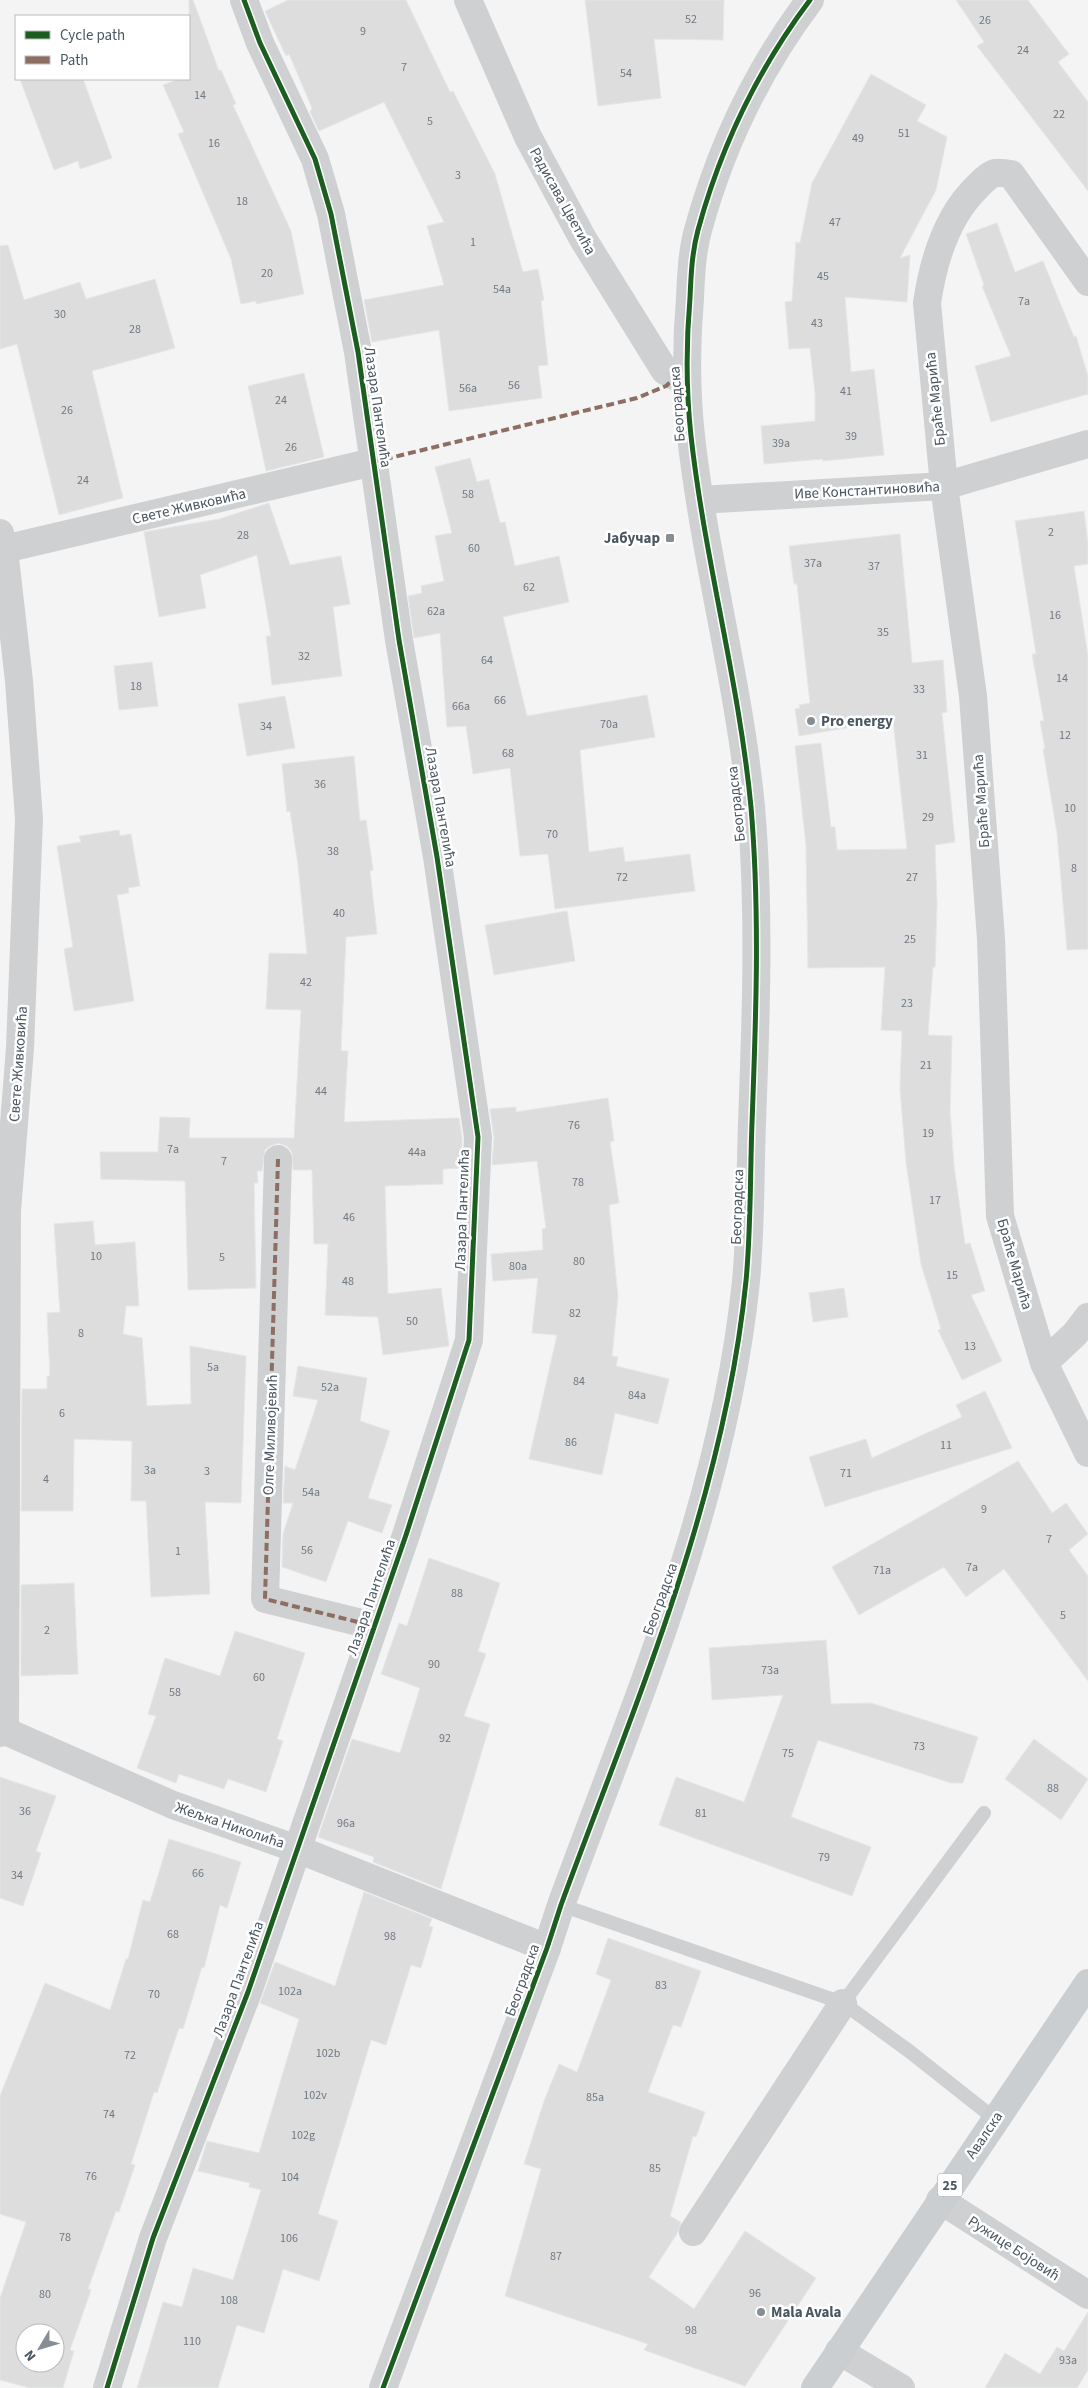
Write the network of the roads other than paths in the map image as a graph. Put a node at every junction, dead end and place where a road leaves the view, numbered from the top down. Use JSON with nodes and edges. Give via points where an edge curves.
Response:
{"nodes":[{"id":1,"x":244,"y":0,"type":"edge"},
{"id":2,"x":468,"y":0,"type":"edge"},
{"id":3,"x":810,"y":0,"type":"edge"},
{"id":4,"x":1088,"y":282,"type":"edge"},
{"id":5,"x":687,"y":378,"type":"junction"},
{"id":6,"x":1088,"y":444,"type":"edge"},
{"id":7,"x":373,"y":462,"type":"junction"},
{"id":8,"x":944,"y":486,"type":"junction"},
{"id":9,"x":700,"y":500,"type":"junction"},
{"id":10,"x":1,"y":544,"type":"edge"},
{"id":11,"x":278,"y":1159,"type":"dead end"},
{"id":12,"x":1088,"y":1317,"type":"edge"},
{"id":13,"x":1044,"y":1363,"type":"junction"},
{"id":14,"x":1088,"y":1453,"type":"edge"},
{"id":15,"x":374,"y":1626,"type":"junction"},
{"id":16,"x":2,"y":1732,"type":"edge"},
{"id":17,"x":984,"y":1813,"type":"dead end"},
{"id":18,"x":297,"y":1849,"type":"junction"},
{"id":19,"x":561,"y":1905,"type":"junction"},
{"id":20,"x":548,"y":1948,"type":"junction"},
{"id":21,"x":1088,"y":1983,"type":"edge"},
{"id":22,"x":843,"y":2003,"type":"junction"},
{"id":23,"x":995,"y":2119,"type":"junction"},
{"id":24,"x":940,"y":2200,"type":"junction"},
{"id":25,"x":693,"y":2232,"type":"dead end"},
{"id":26,"x":1088,"y":2295,"type":"edge"},
{"id":27,"x":839,"y":2351,"type":"junction"},
{"id":28,"x":107,"y":2388,"type":"edge"},
{"id":29,"x":383,"y":2388,"type":"edge"},
{"id":30,"x":814,"y":2388,"type":"edge"},
{"id":31,"x":901,"y":2388,"type":"edge"}],
"edges":[{"from":1,"to":7,"type":"street","name":"Лазара Пантелића","via":[[260,43],[315,159],[331,214],[356,343]]},
{"from":2,"to":5,"type":"street","name":"Радисава Цветића","via":[[528,137],[584,239],[665,371]]},
{"from":3,"to":5,"type":"street","name":"Београдска","via":[[769,59],[747,98],[703,216],[692,268]]},
{"from":4,"to":8,"type":"street","name":"Браће Марића","via":[[1011,174],[996,173],[966,198],[951,223],[931,278],[927,304]]},
{"from":5,"to":9,"type":"street","name":"Београдска"},
{"from":6,"to":8,"type":"street","name":"Иве Константиновића"},
{"from":7,"to":10,"type":"street","name":"Свете Живковића"},
{"from":7,"to":15,"type":"street","name":"Лазара Пантелића","via":[[399,640],[437,857],[478,1137],[469,1340]]},
{"from":8,"to":9,"type":"street","name":"Иве Константиновића"},
{"from":8,"to":13,"type":"street","name":"Браће Марића","via":[[976,725],[991,939],[1000,1216]]},
{"from":9,"to":19,"type":"street","name":"Београдска","via":[[741,729],[751,806],[756,1036],[746,1278],[726,1413],[705,1499],[685,1566]]},
{"from":10,"to":16,"type":"street","name":"Свете Живковића","via":[[19,681],[29,819],[20,1048],[7,1211]]},
{"from":11,"to":15,"type":"street","name":"Олге Миливојевић","via":[[265,1600]]},
{"from":12,"to":13,"type":"street","via":[[1076,1334]]},
{"from":13,"to":14,"type":"street","name":"Браће Марића"},
{"from":15,"to":18,"type":"street","name":"Лазара Пантелића"},
{"from":16,"to":18,"type":"street","name":"Жељка Николића","via":[[173,1805]]},
{"from":17,"to":22,"type":"lane"},
{"from":18,"to":20,"type":"street","name":"Жељка Николића"},
{"from":18,"to":28,"type":"street","name":"Лазара Пантелића","via":[[248,1992],[153,2238]]},
{"from":19,"to":20,"type":"street","name":"Београдска"},
{"from":19,"to":22,"type":"lane"},
{"from":20,"to":29,"type":"street","name":"Београдска"},
{"from":21,"to":23,"type":"main road","name":"Авалска","number":"25"},
{"from":22,"to":23,"type":"lane"},
{"from":22,"to":25,"type":"street"},
{"from":23,"to":24,"type":"main road","name":"Авалска","number":"25"},
{"from":24,"to":26,"type":"street","name":"Ружице Бојовић"},
{"from":24,"to":27,"type":"main road","name":"Авалска","number":"25"},
{"from":27,"to":30,"type":"main road","name":"Авалска","number":"25"},
{"from":27,"to":31,"type":"street"}]}
